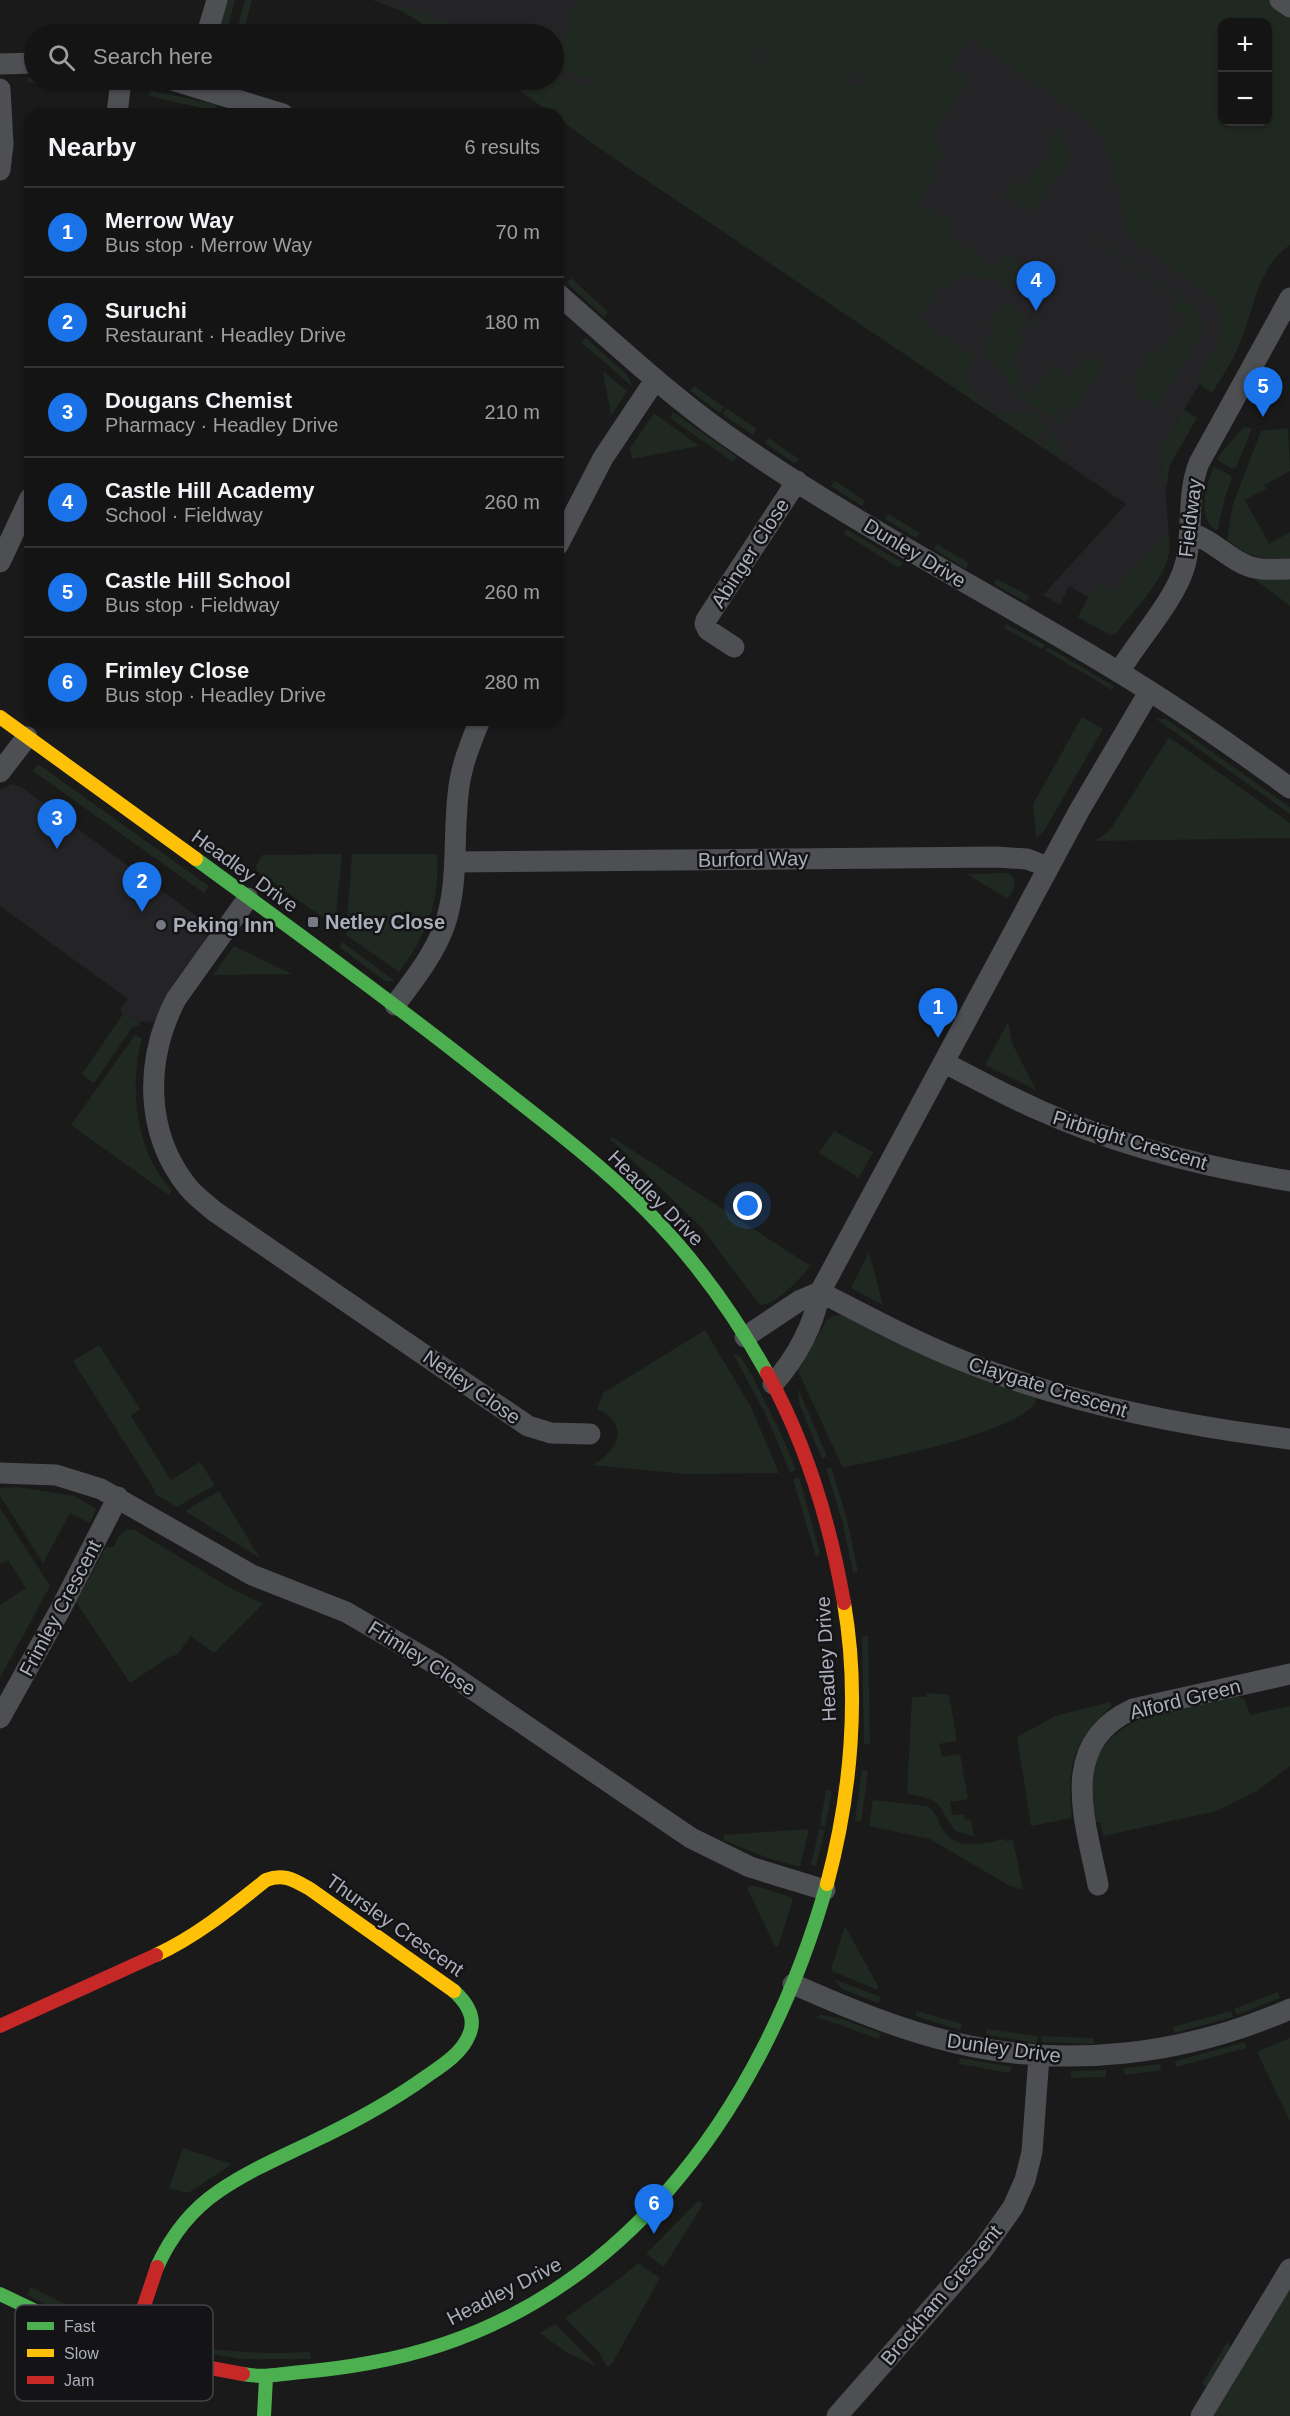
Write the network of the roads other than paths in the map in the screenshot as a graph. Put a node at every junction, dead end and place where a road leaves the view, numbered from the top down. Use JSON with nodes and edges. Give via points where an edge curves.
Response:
{"nodes":[{"id":1,"x":217,"y":0,"type":"edge"},
{"id":2,"x":1280,"y":0,"type":"edge"},
{"id":3,"x":1290,"y":7,"type":"edge"},
{"id":4,"x":210,"y":24,"type":"edge"},
{"id":5,"x":24,"y":63,"type":"edge"},
{"id":6,"x":0,"y":64,"type":"edge"},
{"id":7,"x":0,"y":89,"type":"edge"},
{"id":8,"x":120,"y":90,"type":"edge"},
{"id":9,"x":216,"y":90,"type":"edge"},
{"id":10,"x":118,"y":108,"type":"edge"},
{"id":11,"x":266,"y":108,"type":"edge"},
{"id":12,"x":0,"y":170,"type":"edge"},
{"id":13,"x":1290,"y":298,"type":"edge"},
{"id":14,"x":564,"y":299,"type":"edge"},
{"id":15,"x":655,"y":380,"type":"junction"},
{"id":16,"x":797,"y":481,"type":"junction"},
{"id":17,"x":24,"y":511,"type":"edge"},
{"id":18,"x":564,"y":533,"type":"edge"},
{"id":19,"x":1190,"y":533,"type":"junction"},
{"id":20,"x":0,"y":562,"type":"edge"},
{"id":21,"x":1290,"y":568,"type":"edge"},
{"id":22,"x":734,"y":647,"type":"dead end"},
{"id":23,"x":1119,"y":672,"type":"junction"},
{"id":24,"x":1149,"y":692,"type":"junction"},
{"id":25,"x":0,"y":717,"type":"edge"},
{"id":26,"x":478,"y":726,"type":"edge"},
{"id":27,"x":27,"y":737,"type":"junction"},
{"id":28,"x":0,"y":772,"type":"edge"},
{"id":29,"x":1290,"y":788,"type":"edge"},
{"id":30,"x":455,"y":862,"type":"junction"},
{"id":31,"x":1048,"y":867,"type":"junction"},
{"id":32,"x":248,"y":898,"type":"junction"},
{"id":33,"x":395,"y":1005,"type":"junction"},
{"id":34,"x":945,"y":1063,"type":"junction"},
{"id":35,"x":1290,"y":1181,"type":"edge"},
{"id":36,"x":820,"y":1292,"type":"junction"},
{"id":37,"x":745,"y":1337,"type":"junction"},
{"id":38,"x":773,"y":1384,"type":"junction"},
{"id":39,"x":590,"y":1434,"type":"dead end"},
{"id":40,"x":1290,"y":1439,"type":"edge"},
{"id":41,"x":0,"y":1473,"type":"edge"},
{"id":42,"x":118,"y":1497,"type":"junction"},
{"id":43,"x":1290,"y":1674,"type":"edge"},
{"id":44,"x":0,"y":1718,"type":"edge"},
{"id":45,"x":1098,"y":1885,"type":"dead end"},
{"id":46,"x":825,"y":1890,"type":"junction"},
{"id":47,"x":793,"y":1984,"type":"junction"},
{"id":48,"x":1290,"y":2009,"type":"edge"},
{"id":49,"x":0,"y":2026,"type":"edge"},
{"id":50,"x":1039,"y":2056,"type":"junction"},
{"id":51,"x":1290,"y":2269,"type":"edge"},
{"id":52,"x":0,"y":2294,"type":"edge"},
{"id":53,"x":20,"y":2305,"type":"edge"},
{"id":54,"x":142,"y":2305,"type":"edge"},
{"id":55,"x":213,"y":2369,"type":"edge"},
{"id":56,"x":266,"y":2378,"type":"junction"},
{"id":57,"x":264,"y":2416,"type":"edge"},
{"id":58,"x":837,"y":2416,"type":"edge"},
{"id":59,"x":1202,"y":2416,"type":"edge"}],
"edges":[{"from":1,"to":4,"type":"street"},
{"from":2,"to":3,"type":"street"},
{"from":5,"to":6,"type":"street"},
{"from":7,"to":12,"type":"street"},
{"from":8,"to":10,"type":"street"},
{"from":9,"to":11,"type":"street"},
{"from":13,"to":19,"type":"street","name":"Fieldway","via":[[1199,463],[1191,492]]},
{"from":14,"to":15,"type":"street","name":"Dunley Drive"},
{"from":15,"to":16,"type":"street","name":"Dunley Drive"},
{"from":15,"to":18,"type":"street","via":[[603,458]]},
{"from":16,"to":22,"type":"street","name":"Abinger Close","via":[[706,620],[708,630]]},
{"from":16,"to":23,"type":"street","name":"Dunley Drive"},
{"from":17,"to":20,"type":"street"},
{"from":19,"to":21,"type":"street","via":[[1202,536],[1249,566]]},
{"from":19,"to":23,"type":"street","name":"Fieldway","via":[[1179,581]]},
{"from":23,"to":24,"type":"street","name":"Dunley Drive"},
{"from":24,"to":29,"type":"street","name":"Dunley Drive"},
{"from":24,"to":31,"type":"street"},
{"from":25,"to":27,"type":"street","name":"Headley Drive"},
{"from":26,"to":30,"type":"street","via":[[458,792]]},
{"from":27,"to":28,"type":"street"},
{"from":27,"to":32,"type":"street","name":"Headley Drive"},
{"from":30,"to":31,"type":"street","name":"Burford Way","via":[[996,857],[1027,859]]},
{"from":30,"to":33,"type":"street","via":[[441,933]]},
{"from":31,"to":34,"type":"street"},
{"from":32,"to":33,"type":"street","name":"Headley Drive"},
{"from":32,"to":39,"type":"street","name":"Netley Close","via":[[176,999],[157,1048],[153,1086],[157,1123],[179,1175],[214,1211],[528,1426],[551,1433]]},
{"from":33,"to":37,"type":"street","name":"Headley Drive","via":[[560,1135],[637,1202],[694,1264]]},
{"from":34,"to":35,"type":"street","name":"Pirbright Crescent","via":[[1040,1111],[1106,1136],[1182,1159]]},
{"from":34,"to":36,"type":"street"},
{"from":36,"to":37,"type":"street","via":[[799,1301]]},
{"from":36,"to":38,"type":"street","via":[[815,1317],[803,1342]]},
{"from":36,"to":40,"type":"street","name":"Claygate Crescent","via":[[948,1355],[1020,1381],[1123,1410]]},
{"from":37,"to":38,"type":"street","name":"Headley Drive"},
{"from":38,"to":46,"type":"street","name":"Headley Drive","via":[[802,1448],[826,1516],[848,1639],[847,1775]]},
{"from":41,"to":42,"type":"street","name":"Frimley Close","via":[[72,1478]]},
{"from":42,"to":44,"type":"street","name":"Frimley Crescent"},
{"from":42,"to":46,"type":"street","name":"Frimley Close","via":[[236,1567],[324,1602],[393,1637],[706,1848],[764,1873]]},
{"from":43,"to":45,"type":"street","name":"Alford Green","via":[[1133,1709],[1114,1720],[1097,1738],[1085,1759],[1080,1782]]},
{"from":46,"to":47,"type":"street","name":"Headley Drive"},
{"from":47,"to":50,"type":"street","name":"Dunley Drive","via":[[930,2036]]},
{"from":47,"to":56,"type":"street","name":"Headley Drive","via":[[756,2068],[710,2138],[642,2219],[586,2270],[518,2311],[424,2351],[372,2365]]},
{"from":48,"to":50,"type":"street","name":"Dunley Drive","via":[[1223,2034],[1162,2048],[1104,2055]]},
{"from":49,"to":54,"type":"street","name":"Thursley Crescent","via":[[180,1944],[261,1883],[277,1876],[296,1880],[310,1889],[467,2003],[471,2032],[461,2047],[419,2084],[240,2178],[187,2219],[158,2263]]},
{"from":50,"to":58,"type":"street","name":"Brockham Crescent","via":[[1032,2152],[1013,2207],[982,2252]]},
{"from":51,"to":59,"type":"street"},
{"from":52,"to":53,"type":"street","name":"Headley Drive"},
{"from":55,"to":56,"type":"street","name":"Headley Drive"},
{"from":56,"to":57,"type":"street"}]}
